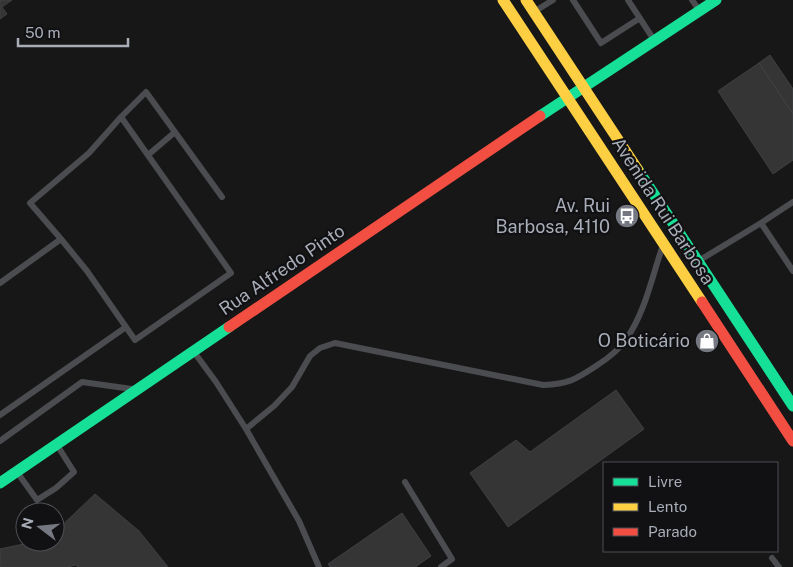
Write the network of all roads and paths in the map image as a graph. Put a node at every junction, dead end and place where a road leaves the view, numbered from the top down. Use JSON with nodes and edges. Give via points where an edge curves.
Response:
{"nodes":[{"id":1,"x":503,"y":0,"type":"edge"},
{"id":2,"x":526,"y":0,"type":"edge"},
{"id":3,"x":553,"y":0,"type":"edge"},
{"id":4,"x":573,"y":0,"type":"edge"},
{"id":5,"x":628,"y":0,"type":"edge"},
{"id":6,"x":692,"y":0,"type":"edge"},
{"id":7,"x":716,"y":0,"type":"edge"},
{"id":8,"x":699,"y":11,"type":"junction"},
{"id":9,"x":534,"y":12,"type":"junction"},
{"id":10,"x":640,"y":18,"type":"junction"},
{"id":11,"x":655,"y":41,"type":"junction"},
{"id":12,"x":584,"y":88,"type":"junction"},
{"id":13,"x":568,"y":99,"type":"junction"},
{"id":14,"x":121,"y":117,"type":"junction"},
{"id":15,"x":175,"y":132,"type":"junction"},
{"id":16,"x":148,"y":155,"type":"junction"},
{"id":17,"x":222,"y":197,"type":"dead end"},
{"id":18,"x":793,"y":202,"type":"edge"},
{"id":19,"x":761,"y":223,"type":"junction"},
{"id":20,"x":61,"y":239,"type":"junction"},
{"id":21,"x":663,"y":243,"type":"junction"},
{"id":22,"x":698,"y":261,"type":"junction"},
{"id":23,"x":793,"y":271,"type":"edge"},
{"id":24,"x":0,"y":282,"type":"edge"},
{"id":25,"x":126,"y":327,"type":"junction"},
{"id":26,"x":194,"y":351,"type":"junction"},
{"id":27,"x":136,"y":390,"type":"junction"},
{"id":28,"x":793,"y":406,"type":"edge"},
{"id":29,"x":0,"y":415,"type":"edge"},
{"id":30,"x":246,"y":429,"type":"junction"},
{"id":31,"x":0,"y":441,"type":"edge"},
{"id":32,"x":793,"y":441,"type":"edge"},
{"id":33,"x":56,"y":444,"type":"junction"},
{"id":34,"x":17,"y":471,"type":"junction"},
{"id":35,"x":405,"y":482,"type":"dead end"},
{"id":36,"x":0,"y":483,"type":"edge"},
{"id":37,"x":772,"y":558,"type":"dead end"},
{"id":38,"x":319,"y":567,"type":"edge"},
{"id":39,"x":440,"y":567,"type":"edge"},
{"id":40,"x":779,"y":567,"type":"edge"}],
"edges":[{"from":1,"to":13,"type":"main road","name":"Avenida Rui Barbosa"},
{"from":2,"to":9,"type":"main road","name":"Avenida Rui Barbosa"},
{"from":3,"to":9,"type":"lane"},
{"from":4,"to":10,"type":"lane","via":[[601,43]]},
{"from":5,"to":10,"type":"lane"},
{"from":6,"to":8,"type":"lane"},
{"from":7,"to":8,"type":"main road","name":"Rua Alfredo Pinto"},
{"from":8,"to":11,"type":"main road","name":"Rua Alfredo Pinto"},
{"from":9,"to":12,"type":"main road","name":"Avenida Rui Barbosa"},
{"from":10,"to":11,"type":"lane"},
{"from":11,"to":12,"type":"main road","name":"Rua Alfredo Pinto"},
{"from":12,"to":13,"type":"main road","name":"Rua Alfredo Pinto"},
{"from":12,"to":22,"type":"main road","name":"Avenida Rui Barbosa"},
{"from":13,"to":21,"type":"main road","name":"Avenida Rui Barbosa"},
{"from":13,"to":26,"type":"main road","name":"Rua Alfredo Pinto"},
{"from":14,"to":15,"type":"lane","via":[[146,92]]},
{"from":14,"to":16,"type":"lane"},
{"from":14,"to":20,"type":"lane","via":[[89,153],[30,203]]},
{"from":15,"to":16,"type":"lane"},
{"from":15,"to":17,"type":"lane"},
{"from":16,"to":25,"type":"lane","via":[[231,273],[135,340]]},
{"from":18,"to":19,"type":"lane"},
{"from":19,"to":22,"type":"lane"},
{"from":19,"to":23,"type":"lane"},
{"from":20,"to":24,"type":"lane"},
{"from":20,"to":25,"type":"lane"},
{"from":21,"to":30,"type":"lane","via":[[640,312],[627,338],[608,358],[577,379],[561,385],[543,385],[336,343],[320,348],[310,356],[292,387]]},
{"from":21,"to":32,"type":"main road","name":"Avenida Rui Barbosa"},
{"from":22,"to":28,"type":"main road","name":"Avenida Rui Barbosa"},
{"from":25,"to":29,"type":"lane"},
{"from":26,"to":27,"type":"main road","name":"Rua Alfredo Pinto"},
{"from":26,"to":30,"type":"lane"},
{"from":27,"to":31,"type":"lane","via":[[82,382]]},
{"from":27,"to":33,"type":"main road","name":"Rua Alfredo Pinto"},
{"from":30,"to":38,"type":"lane","via":[[299,521]]},
{"from":33,"to":34,"type":"main road","name":"Rua Alfredo Pinto"},
{"from":33,"to":34,"type":"lane","via":[[74,472],[56,488],[37,500]]},
{"from":34,"to":36,"type":"main road","name":"Rua Alfredo Pinto"},
{"from":35,"to":39,"type":"lane","via":[[452,559]]},
{"from":37,"to":40,"type":"lane"}]}
